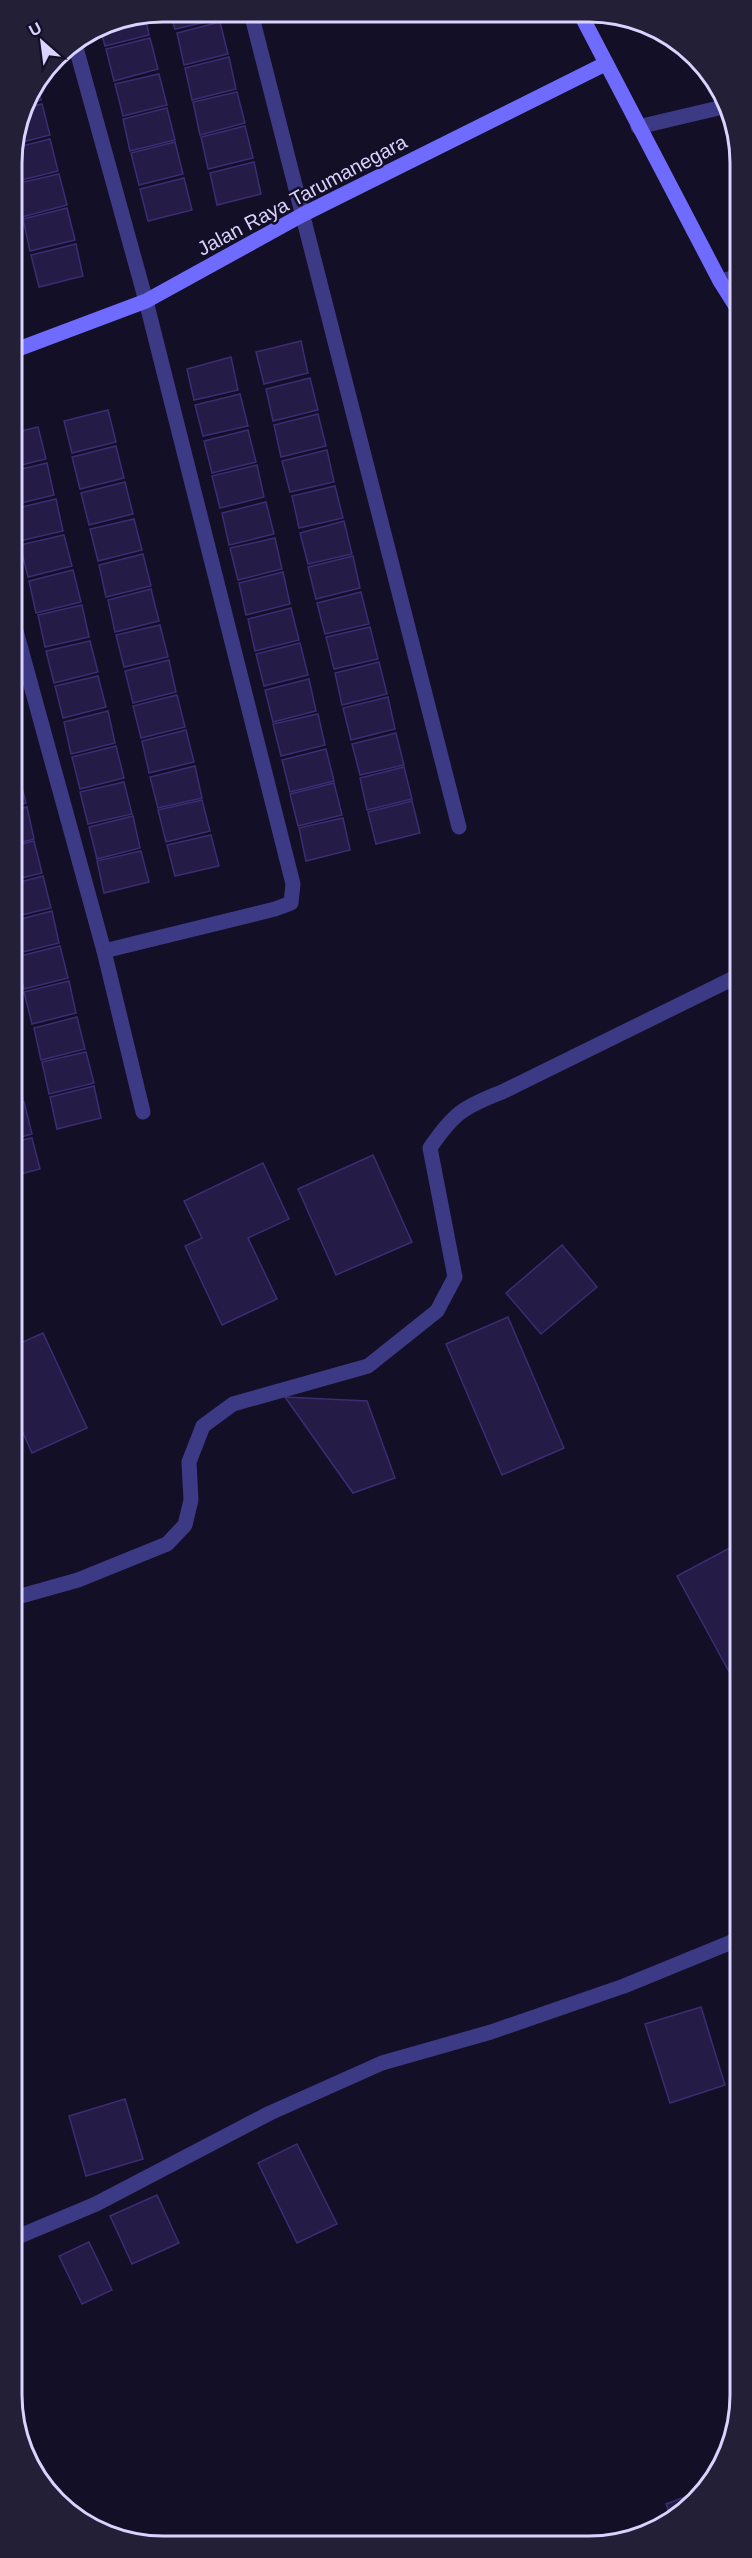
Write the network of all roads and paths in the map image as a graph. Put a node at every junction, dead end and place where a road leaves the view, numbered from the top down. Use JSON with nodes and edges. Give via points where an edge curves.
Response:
{"nodes":[{"id":1,"x":584,"y":22,"type":"edge"},
{"id":2,"x":253,"y":23,"type":"edge"},
{"id":3,"x":77,"y":53,"type":"edge"},
{"id":4,"x":605,"y":64,"type":"junction"},
{"id":5,"x":718,"y":108,"type":"edge"},
{"id":6,"x":638,"y":127,"type":"junction"},
{"id":7,"x":302,"y":215,"type":"junction"},
{"id":8,"x":730,"y":279,"type":"edge"},
{"id":9,"x":720,"y":281,"type":"junction"},
{"id":10,"x":730,"y":297,"type":"edge"},
{"id":11,"x":146,"y":301,"type":"junction"},
{"id":12,"x":23,"y":347,"type":"edge"},
{"id":13,"x":23,"y":656,"type":"edge"},
{"id":14,"x":459,"y":827,"type":"dead end"},
{"id":15,"x":104,"y":951,"type":"junction"},
{"id":16,"x":730,"y":980,"type":"edge"},
{"id":17,"x":143,"y":1112,"type":"dead end"},
{"id":18,"x":22,"y":1596,"type":"edge"},
{"id":19,"x":729,"y":1943,"type":"edge"},
{"id":20,"x":22,"y":2235,"type":"edge"}],
"edges":[{"from":1,"to":4,"type":"street"},
{"from":2,"to":7,"type":"street"},
{"from":3,"to":11,"type":"street"},
{"from":4,"to":6,"type":"street"},
{"from":4,"to":7,"type":"street","name":"Jalan Raya Tarumanegara"},
{"from":5,"to":6,"type":"street"},
{"from":6,"to":9,"type":"street"},
{"from":7,"to":11,"type":"street","name":"Jalan Raya Tarumanegara"},
{"from":7,"to":14,"type":"street"},
{"from":8,"to":9,"type":"street"},
{"from":9,"to":10,"type":"street"},
{"from":11,"to":12,"type":"street","name":"Jalan Raya Tarumanegara"},
{"from":11,"to":15,"type":"street","via":[[293,884],[291,903],[275,909]]},
{"from":13,"to":15,"type":"street"},
{"from":15,"to":17,"type":"street"},
{"from":16,"to":18,"type":"street","via":[[472,1104],[448,1122],[430,1149],[455,1277],[437,1311],[368,1366],[233,1404],[204,1426],[189,1462],[191,1500],[185,1525],[166,1544],[78,1580]]},
{"from":19,"to":20,"type":"street","via":[[613,1990],[491,2032],[382,2063],[270,2113],[96,2204]]}]}
